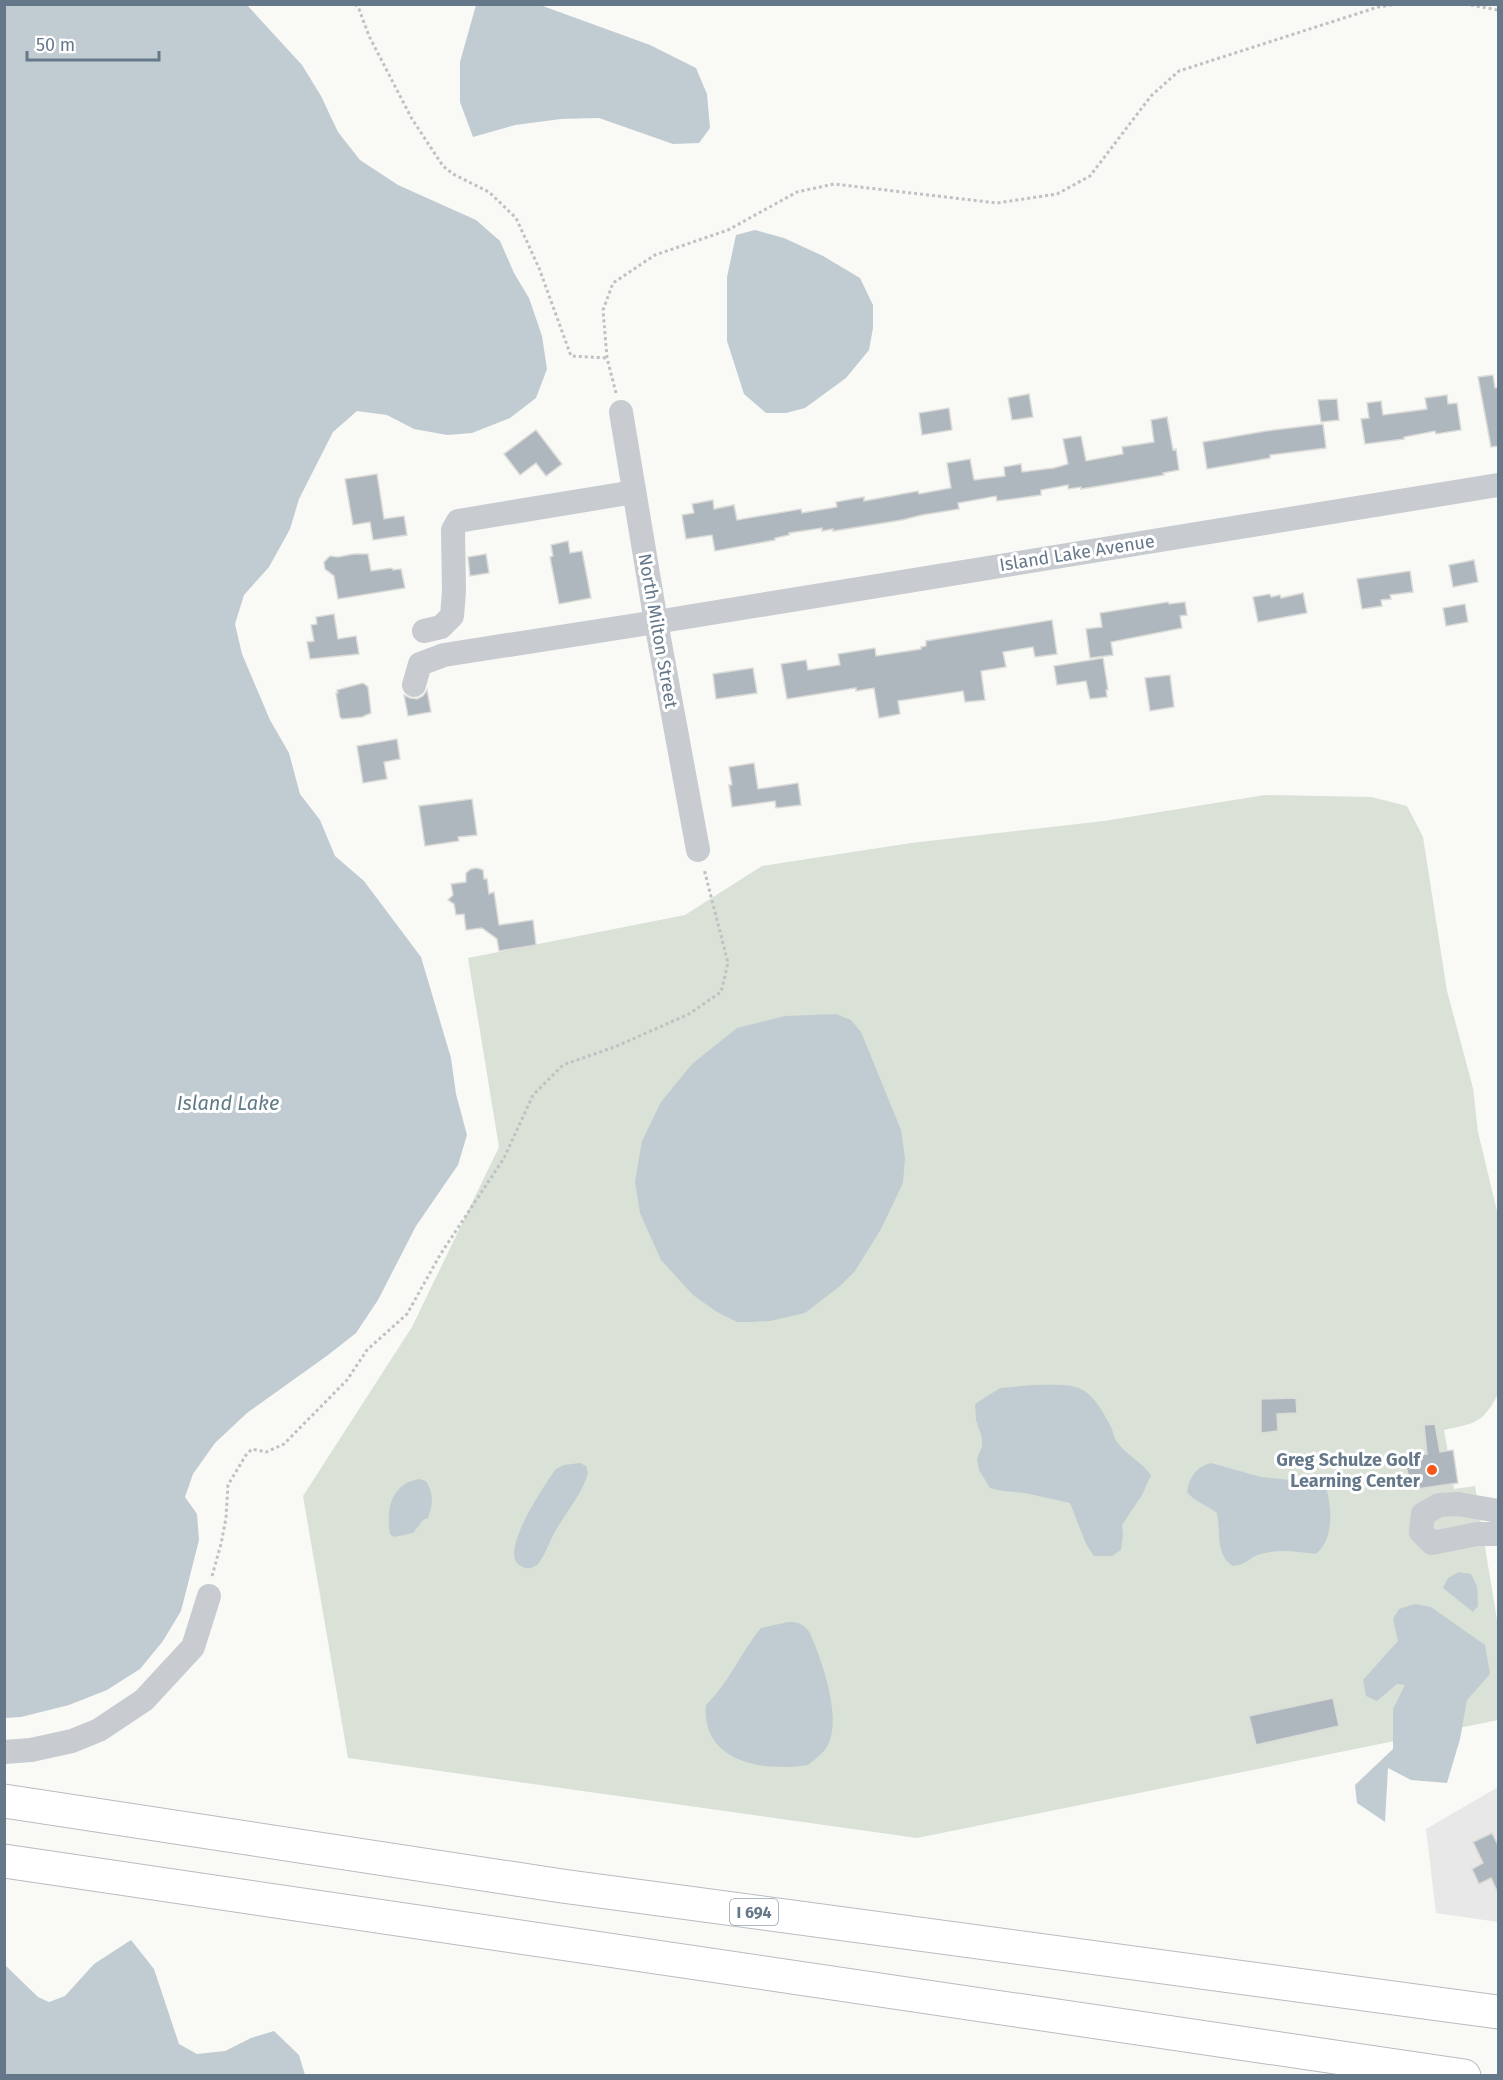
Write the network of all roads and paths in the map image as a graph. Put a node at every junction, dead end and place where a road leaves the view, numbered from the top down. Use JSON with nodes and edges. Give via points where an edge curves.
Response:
{"nodes":[{"id":1,"x":355,"y":4,"type":"edge"},
{"id":2,"x":1396,"y":4,"type":"edge"},
{"id":3,"x":1465,"y":4,"type":"edge"},
{"id":4,"x":1498,"y":9,"type":"edge"},
{"id":5,"x":607,"y":358,"type":"junction"},
{"id":6,"x":621,"y":412,"type":"joint"},
{"id":7,"x":1498,"y":485,"type":"edge"},
{"id":8,"x":634,"y":492,"type":"junction"},
{"id":9,"x":656,"y":622,"type":"junction"},
{"id":10,"x":424,"y":631,"type":"dead end"},
{"id":11,"x":414,"y":685,"type":"dead end"},
{"id":12,"x":698,"y":850,"type":"joint"},
{"id":13,"x":1498,"y":1510,"type":"edge"},
{"id":14,"x":1498,"y":1534,"type":"edge"},
{"id":15,"x":209,"y":1596,"type":"joint"},
{"id":16,"x":4,"y":1752,"type":"edge"},
{"id":17,"x":4,"y":1801,"type":"edge"},
{"id":18,"x":4,"y":1861,"type":"edge"},
{"id":19,"x":1498,"y":2012,"type":"edge"},
{"id":20,"x":1464,"y":2076,"type":"edge"}],
"edges":[{"from":1,"to":5,"type":"path","via":[[412,119],[443,166],[489,192],[516,218],[571,356]]},
{"from":2,"to":5,"type":"path","via":[[1179,71],[1151,96],[1090,176],[1057,194],[997,203],[834,184],[797,192],[728,230],[655,255],[613,283],[603,310]]},
{"from":3,"to":4,"type":"path"},
{"from":5,"to":6,"type":"path"},
{"from":6,"to":8,"type":"street","name":"North Milton Street"},
{"from":7,"to":9,"type":"street","name":"Island Lake Avenue"},
{"from":8,"to":9,"type":"street","name":"North Milton Street"},
{"from":8,"to":10,"type":"street","via":[[458,521],[453,530],[452,616],[441,627]]},
{"from":9,"to":11,"type":"street","name":"Island Lake Avenue","via":[[444,655],[420,664]]},
{"from":9,"to":12,"type":"street","name":"North Milton Street"},
{"from":12,"to":15,"type":"path","via":[[728,963],[721,992],[689,1014],[563,1065],[533,1095],[504,1158],[440,1255],[407,1314],[366,1350],[347,1380],[284,1444],[266,1452],[252,1449],[246,1455],[228,1485],[226,1518]]},
{"from":13,"to":14,"type":"street","via":[[1439,1505],[1423,1514],[1421,1532],[1432,1543]]},
{"from":15,"to":16,"type":"street","via":[[193,1647],[144,1700],[99,1730],[72,1741]]},
{"from":17,"to":19,"type":"highway","number":"I 694","via":[[562,1886]]},
{"from":18,"to":20,"type":"highway"}]}
